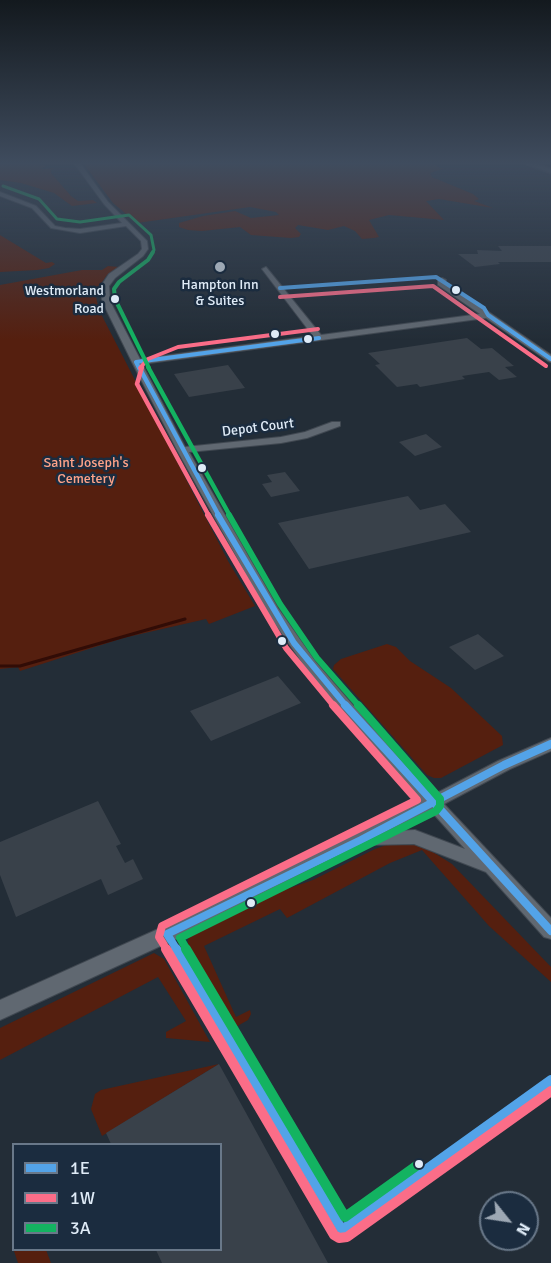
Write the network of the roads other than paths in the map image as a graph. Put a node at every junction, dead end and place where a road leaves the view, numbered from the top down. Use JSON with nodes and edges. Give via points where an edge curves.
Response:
{"nodes":[{"id":1,"x":48,"y":222,"type":"edge"},
{"id":2,"x":128,"y":224,"type":"joint"},
{"id":3,"x":266,"y":269,"type":"dead end"},
{"id":4,"x":476,"y":309,"type":"junction"},
{"id":5,"x":488,"y":315,"type":"junction"},
{"id":6,"x":458,"y":319,"type":"junction"},
{"id":7,"x":508,"y":329,"type":"junction"},
{"id":8,"x":319,"y":338,"type":"junction"},
{"id":9,"x":128,"y":347,"type":"junction"},
{"id":10,"x":180,"y":356,"type":"junction"},
{"id":11,"x":551,"y":359,"type":"edge"},
{"id":12,"x":136,"y":362,"type":"junction"},
{"id":13,"x":146,"y":382,"type":"junction"},
{"id":14,"x":336,"y":424,"type":"dead end"},
{"id":15,"x":182,"y":450,"type":"junction"},
{"id":16,"x":551,"y":744,"type":"edge"},
{"id":17,"x":432,"y":803,"type":"junction"},
{"id":18,"x":362,"y":840,"type":"junction"},
{"id":19,"x":491,"y":868,"type":"junction"},
{"id":20,"x":551,"y":931,"type":"edge"},
{"id":21,"x":0,"y":1010,"type":"edge"}],
"edges":[{"from":1,"to":2,"type":"street","via":[[53,227],[80,231]]},
{"from":2,"to":9,"type":"street","via":[[144,240],[145,249],[105,286],[106,301]]},
{"from":3,"to":8,"type":"street"},
{"from":4,"to":5,"type":"street"},
{"from":4,"to":5,"type":"street","via":[[439,279],[484,308]]},
{"from":4,"to":6,"type":"street"},
{"from":5,"to":6,"type":"street"},
{"from":5,"to":7,"type":"street"},
{"from":6,"to":7,"type":"street","via":[[483,320]]},
{"from":6,"to":8,"type":"street"},
{"from":7,"to":11,"type":"street"},
{"from":8,"to":10,"type":"street"},
{"from":9,"to":10,"type":"street","via":[[147,356]]},
{"from":9,"to":12,"type":"street"},
{"from":10,"to":12,"type":"street"},
{"from":10,"to":13,"type":"street","via":[[154,366]]},
{"from":12,"to":13,"type":"street"},
{"from":13,"to":15,"type":"street"},
{"from":14,"to":15,"type":"street","name":"Depot Court","via":[[281,440]]},
{"from":15,"to":17,"type":"street","via":[[294,642],[364,729]]},
{"from":16,"to":17,"type":"street"},
{"from":17,"to":18,"type":"street"},
{"from":17,"to":19,"type":"street"},
{"from":18,"to":19,"type":"street","via":[[415,837]]},
{"from":18,"to":21,"type":"street"},
{"from":19,"to":20,"type":"street"}]}
